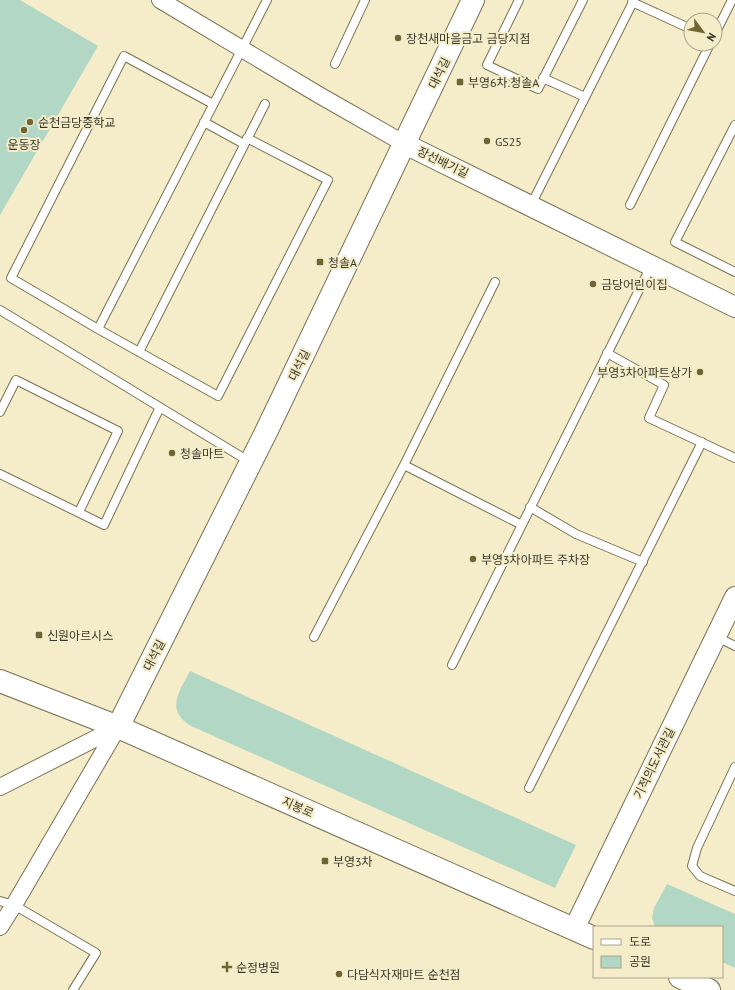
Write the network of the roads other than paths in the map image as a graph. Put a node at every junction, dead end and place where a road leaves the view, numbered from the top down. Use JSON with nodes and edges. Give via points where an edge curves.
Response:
{"nodes":[{"id":1,"x":160,"y":0,"type":"edge"},
{"id":2,"x":267,"y":0,"type":"edge"},
{"id":3,"x":365,"y":0,"type":"edge"},
{"id":4,"x":473,"y":0,"type":"edge"},
{"id":5,"x":519,"y":0,"type":"edge"},
{"id":6,"x":583,"y":0,"type":"edge"},
{"id":7,"x":732,"y":0,"type":"edge"},
{"id":8,"x":633,"y":1,"type":"edge"},
{"id":9,"x":723,"y":18,"type":"edge"},
{"id":10,"x":683,"y":25,"type":"edge"},
{"id":11,"x":242,"y":49,"type":"junction"},
{"id":12,"x":706,"y":52,"type":"edge"},
{"id":13,"x":335,"y":64,"type":"dead end"},
{"id":14,"x":543,"y":78,"type":"junction"},
{"id":15,"x":585,"y":97,"type":"junction"},
{"id":16,"x":213,"y":104,"type":"junction"},
{"id":17,"x":265,"y":104,"type":"dead end"},
{"id":18,"x":204,"y":122,"type":"junction"},
{"id":19,"x":735,"y":125,"type":"edge"},
{"id":20,"x":246,"y":141,"type":"junction"},
{"id":21,"x":405,"y":144,"type":"junction"},
{"id":22,"x":531,"y":205,"type":"junction"},
{"id":23,"x":630,"y":205,"type":"dead end"},
{"id":24,"x":652,"y":266,"type":"junction"},
{"id":25,"x":735,"y":272,"type":"edge"},
{"id":26,"x":495,"y":282,"type":"dead end"},
{"id":27,"x":735,"y":307,"type":"edge"},
{"id":28,"x":0,"y":310,"type":"edge"},
{"id":29,"x":98,"y":329,"type":"junction"},
{"id":30,"x":139,"y":352,"type":"junction"},
{"id":31,"x":607,"y":353,"type":"junction"},
{"id":32,"x":160,"y":407,"type":"junction"},
{"id":33,"x":0,"y":412,"type":"edge"},
{"id":34,"x":702,"y":442,"type":"junction"},
{"id":35,"x":735,"y":458,"type":"edge"},
{"id":36,"x":251,"y":462,"type":"junction"},
{"id":37,"x":404,"y":465,"type":"junction"},
{"id":38,"x":0,"y":474,"type":"edge"},
{"id":39,"x":530,"y":508,"type":"junction"},
{"id":40,"x":79,"y":512,"type":"junction"},
{"id":41,"x":522,"y":525,"type":"junction"},
{"id":42,"x":642,"y":562,"type":"junction"},
{"id":43,"x":735,"y":597,"type":"edge"},
{"id":44,"x":716,"y":636,"type":"junction"},
{"id":45,"x":314,"y":637,"type":"dead end"},
{"id":46,"x":735,"y":646,"type":"edge"},
{"id":47,"x":452,"y":664,"type":"dead end"},
{"id":48,"x":0,"y":681,"type":"edge"},
{"id":49,"x":118,"y":727,"type":"junction"},
{"id":50,"x":735,"y":767,"type":"edge"},
{"id":51,"x":0,"y":787,"type":"edge"},
{"id":52,"x":530,"y":788,"type":"dead end"},
{"id":53,"x":735,"y":891,"type":"edge"},
{"id":54,"x":7,"y":903,"type":"edge"},
{"id":55,"x":0,"y":927,"type":"edge"},
{"id":56,"x":574,"y":929,"type":"junction"},
{"id":57,"x":593,"y":938,"type":"edge"},
{"id":58,"x":680,"y":978,"type":"edge"},
{"id":59,"x":682,"y":978,"type":"edge"},
{"id":60,"x":73,"y":990,"type":"edge"},
{"id":61,"x":678,"y":990,"type":"edge"},
{"id":62,"x":709,"y":990,"type":"edge"}],
"edges":[{"from":1,"to":11,"type":"street","name":"장선배기길"},
{"from":2,"to":11,"type":"lane"},
{"from":3,"to":13,"type":"lane"},
{"from":4,"to":21,"type":"main road","name":"대석길"},
{"from":5,"to":14,"type":"lane","via":[[487,65],[538,90]]},
{"from":6,"to":14,"type":"lane"},
{"from":7,"to":9,"type":"lane"},
{"from":8,"to":10,"type":"lane"},
{"from":8,"to":15,"type":"lane"},
{"from":11,"to":16,"type":"lane"},
{"from":11,"to":21,"type":"street","name":"장선배기길"},
{"from":12,"to":23,"type":"lane"},
{"from":14,"to":15,"type":"lane"},
{"from":15,"to":22,"type":"lane"},
{"from":16,"to":18,"type":"lane"},
{"from":16,"to":29,"type":"lane","via":[[124,56],[11,278]]},
{"from":17,"to":20,"type":"lane"},
{"from":18,"to":20,"type":"lane"},
{"from":18,"to":29,"type":"lane"},
{"from":19,"to":25,"type":"lane","via":[[675,242]]},
{"from":20,"to":30,"type":"lane"},
{"from":20,"to":30,"type":"lane","via":[[328,180],[218,396]]},
{"from":21,"to":22,"type":"street","name":"장선배기길"},
{"from":21,"to":36,"type":"main road","name":"대석길"},
{"from":22,"to":24,"type":"street","name":"장선배기길"},
{"from":24,"to":27,"type":"street","name":"장선배기길"},
{"from":24,"to":31,"type":"lane"},
{"from":26,"to":37,"type":"lane"},
{"from":28,"to":32,"type":"lane"},
{"from":29,"to":30,"type":"lane"},
{"from":31,"to":34,"type":"lane","via":[[664,384],[649,418]]},
{"from":31,"to":39,"type":"lane"},
{"from":32,"to":36,"type":"lane"},
{"from":32,"to":40,"type":"lane","via":[[104,525]]},
{"from":33,"to":40,"type":"lane","via":[[16,380],[118,431]]},
{"from":34,"to":35,"type":"lane"},
{"from":34,"to":42,"type":"lane"},
{"from":36,"to":49,"type":"main road","name":"대석길"},
{"from":37,"to":41,"type":"lane"},
{"from":37,"to":45,"type":"lane"},
{"from":38,"to":40,"type":"lane"},
{"from":39,"to":41,"type":"lane"},
{"from":39,"to":42,"type":"lane","via":[[576,534]]},
{"from":41,"to":47,"type":"lane"},
{"from":42,"to":52,"type":"lane"},
{"from":43,"to":44,"type":"street","name":"기적의도서관길"},
{"from":44,"to":46,"type":"lane"},
{"from":44,"to":56,"type":"street","name":"기적의도서관길"},
{"from":48,"to":49,"type":"main road","name":"지봉로"},
{"from":49,"to":51,"type":"street"},
{"from":49,"to":54,"type":"street"},
{"from":49,"to":56,"type":"main road","name":"지봉로"},
{"from":50,"to":53,"type":"lane","via":[[697,848],[692,866],[700,876]]},
{"from":54,"to":55,"type":"street"},
{"from":54,"to":60,"type":"lane","via":[[96,953]]},
{"from":56,"to":57,"type":"main road","name":"지봉로"},
{"from":58,"to":61,"type":"street"},
{"from":59,"to":62,"type":"main road"}]}
